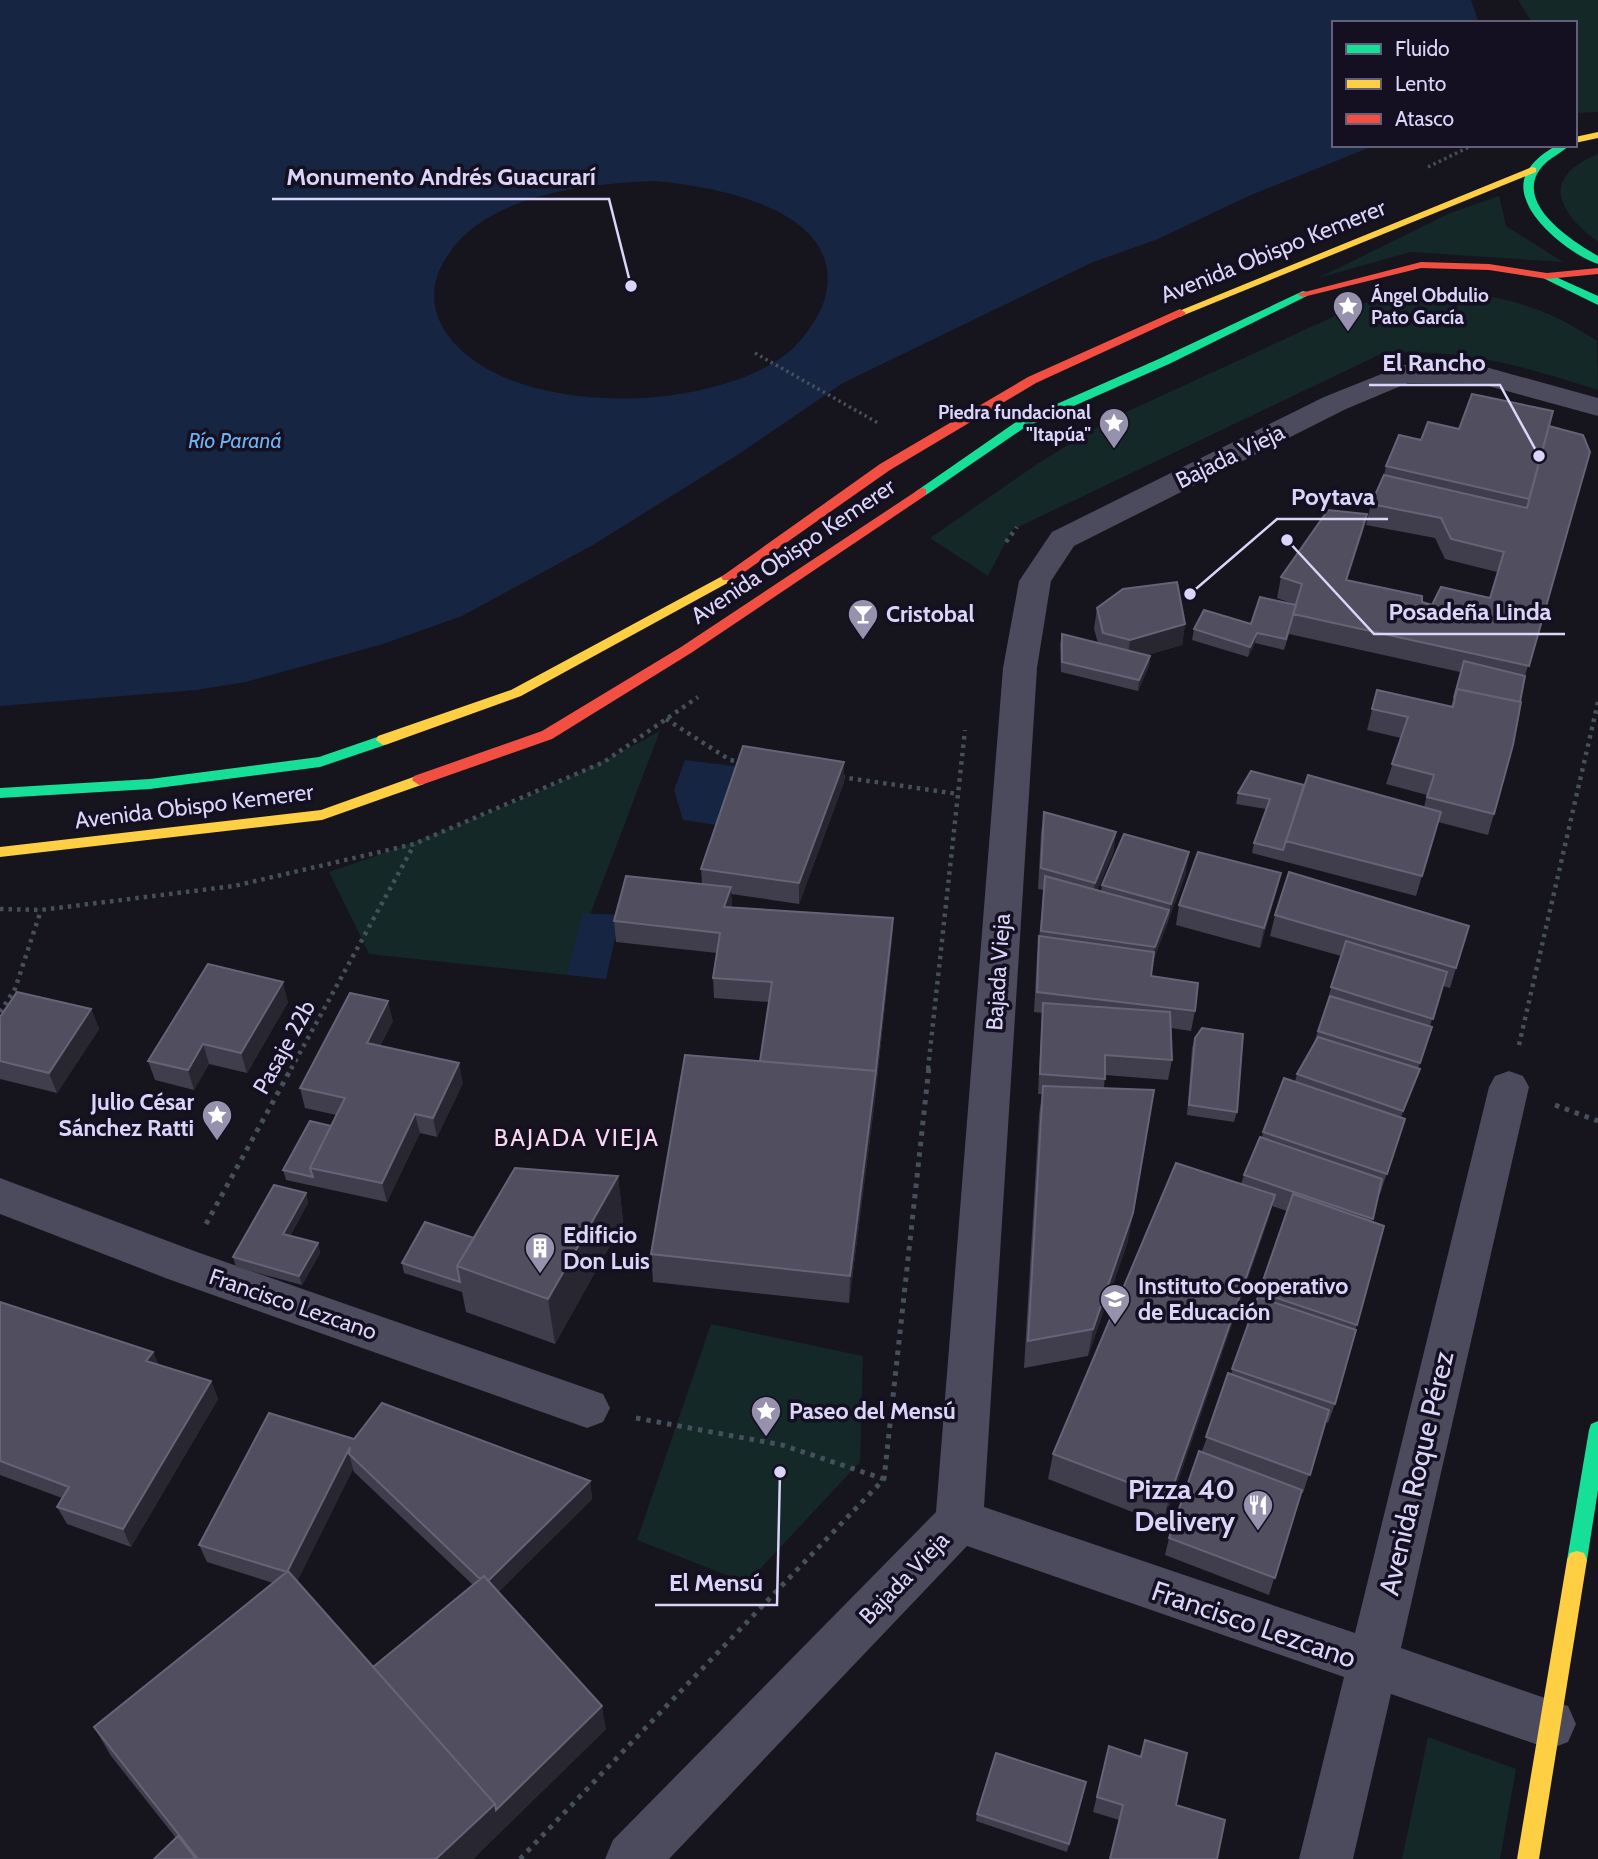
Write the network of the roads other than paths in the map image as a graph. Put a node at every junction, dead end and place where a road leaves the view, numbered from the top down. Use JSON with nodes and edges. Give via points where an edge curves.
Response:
{"nodes":[{"id":1,"x":1598,"y":135,"type":"edge"},
{"id":2,"x":1577,"y":140,"type":"edge"},
{"id":3,"x":1560,"y":147,"type":"edge"},
{"id":4,"x":1532,"y":170,"type":"junction"},
{"id":5,"x":1598,"y":261,"type":"edge"},
{"id":6,"x":1598,"y":271,"type":"edge"},
{"id":7,"x":1547,"y":276,"type":"junction"},
{"id":8,"x":1598,"y":301,"type":"edge"},
{"id":9,"x":1598,"y":407,"type":"edge"},
{"id":10,"x":0,"y":793,"type":"edge"},
{"id":11,"x":0,"y":852,"type":"edge"},
{"id":12,"x":1509,"y":1087,"type":"road end"},
{"id":13,"x":0,"y":1196,"type":"edge"},
{"id":14,"x":587,"y":1408,"type":"road end"},
{"id":15,"x":1598,"y":1430,"type":"edge"},
{"id":16,"x":959,"y":1521,"type":"junction"},
{"id":17,"x":1370,"y":1664,"type":"junction"},
{"id":18,"x":1550,"y":1724,"type":"junction"},
{"id":19,"x":632,"y":1859,"type":"edge"},
{"id":20,"x":1326,"y":1859,"type":"edge"},
{"id":21,"x":1528,"y":1859,"type":"edge"}],
"edges":[{"from":1,"to":2,"type":"main road"},
{"from":3,"to":4,"type":"main road","name":"Avenida Obispo Kemerer"},
{"from":4,"to":5,"type":"main road","via":[[1527,195],[1540,222],[1570,248]]},
{"from":4,"to":10,"type":"main road","name":"Avenida Obispo Kemerer","via":[[1199,304],[1032,380],[885,467],[710,589],[516,693],[320,762],[150,784]]},
{"from":6,"to":7,"type":"main road","name":"Avenida Obispo Kemerer"},
{"from":7,"to":8,"type":"main road"},
{"from":7,"to":11,"type":"main road","name":"Avenida Obispo Kemerer","via":[[1489,267],[1421,265],[1305,293],[1020,425],[686,650],[547,734],[322,815]]},
{"from":9,"to":16,"type":"street","name":"Bajada Vieja","via":[[1482,375],[1404,374],[1335,403],[1063,539],[1035,581],[1020,668]]},
{"from":12,"to":17,"type":"street","name":"Avenida Roque Pérez"},
{"from":13,"to":14,"type":"street","name":"Francisco Lezcano","via":[[183,1266]]},
{"from":15,"to":18,"type":"main road"},
{"from":16,"to":17,"type":"street","name":"Francisco Lezcano"},
{"from":16,"to":19,"type":"street","name":"Bajada Vieja"},
{"from":17,"to":18,"type":"street","name":"Francisco Lezcano"},
{"from":17,"to":20,"type":"street","name":"Avenida Roque Pérez"},
{"from":18,"to":21,"type":"main road"}]}
